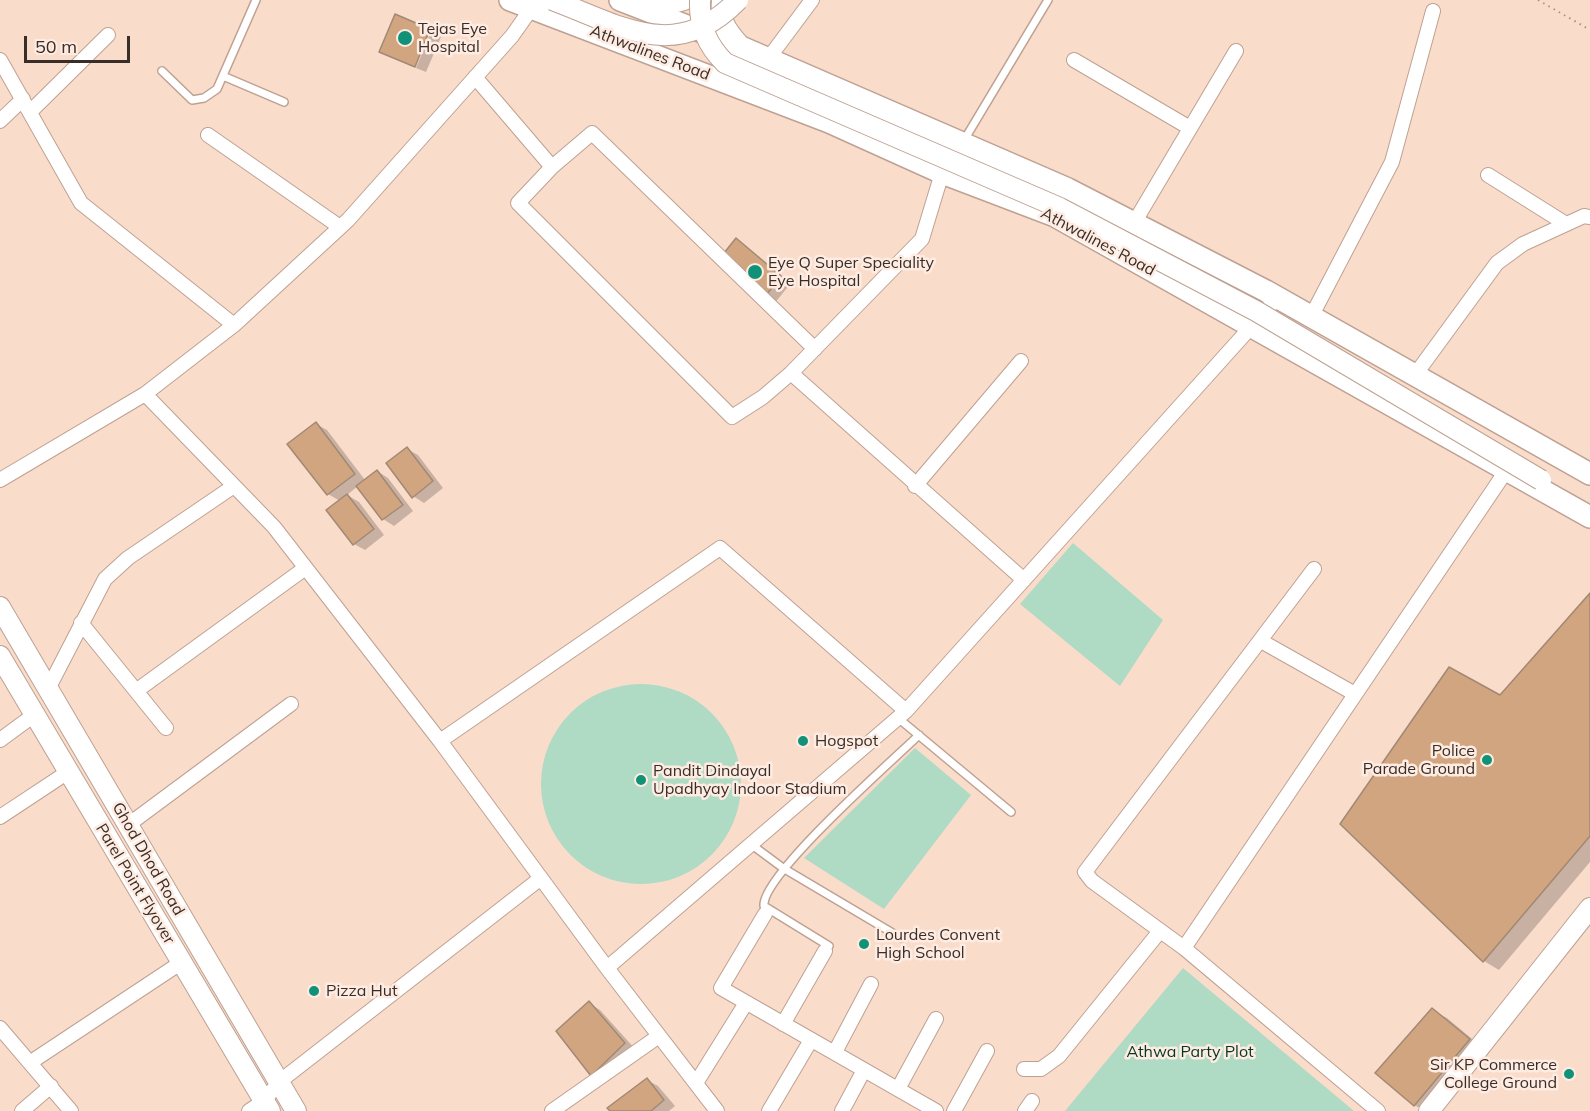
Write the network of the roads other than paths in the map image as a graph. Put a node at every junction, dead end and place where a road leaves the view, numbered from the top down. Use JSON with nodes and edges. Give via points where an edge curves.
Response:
{"nodes":[{"id":1,"x":256,"y":0,"type":"edge"},
{"id":2,"x":510,"y":0,"type":"edge"},
{"id":3,"x":620,"y":0,"type":"edge"},
{"id":4,"x":626,"y":0,"type":"edge"},
{"id":5,"x":684,"y":0,"type":"edge"},
{"id":6,"x":700,"y":0,"type":"edge"},
{"id":7,"x":722,"y":0,"type":"edge"},
{"id":8,"x":738,"y":0,"type":"edge"},
{"id":9,"x":812,"y":0,"type":"edge"},
{"id":10,"x":1048,"y":0,"type":"edge"},
{"id":11,"x":541,"y":3,"type":"edge"},
{"id":12,"x":663,"y":7,"type":"edge"},
{"id":13,"x":1433,"y":11,"type":"dead end"},
{"id":14,"x":108,"y":35,"type":"dead end"},
{"id":15,"x":741,"y":47,"type":"junction"},
{"id":16,"x":1236,"y":51,"type":"dead end"},
{"id":17,"x":768,"y":58,"type":"junction"},
{"id":18,"x":0,"y":60,"type":"edge"},
{"id":19,"x":1074,"y":60,"type":"dead end"},
{"id":20,"x":162,"y":71,"type":"dead end"},
{"id":21,"x":223,"y":76,"type":"junction"},
{"id":22,"x":475,"y":77,"type":"junction"},
{"id":23,"x":23,"y":99,"type":"junction"},
{"id":24,"x":284,"y":102,"type":"dead end"},
{"id":25,"x":889,"y":111,"type":"junction"},
{"id":26,"x":30,"y":112,"type":"junction"},
{"id":27,"x":0,"y":121,"type":"edge"},
{"id":28,"x":1190,"y":128,"type":"junction"},
{"id":29,"x":208,"y":135,"type":"dead end"},
{"id":30,"x":875,"y":142,"type":"junction"},
{"id":31,"x":963,"y":143,"type":"junction"},
{"id":32,"x":552,"y":167,"type":"junction"},
{"id":33,"x":942,"y":173,"type":"junction"},
{"id":34,"x":1488,"y":175,"type":"dead end"},
{"id":35,"x":1590,"y":217,"type":"edge"},
{"id":36,"x":1134,"y":223,"type":"junction"},
{"id":37,"x":1566,"y":224,"type":"junction"},
{"id":38,"x":340,"y":227,"type":"junction"},
{"id":39,"x":1277,"y":298,"type":"junction"},
{"id":40,"x":1311,"y":317,"type":"junction"},
{"id":41,"x":234,"y":325,"type":"junction"},
{"id":42,"x":1251,"y":325,"type":"junction"},
{"id":43,"x":815,"y":349,"type":"junction"},
{"id":44,"x":1021,"y":362,"type":"dead end"},
{"id":45,"x":791,"y":373,"type":"junction"},
{"id":46,"x":1415,"y":375,"type":"junction"},
{"id":47,"x":145,"y":394,"type":"junction"},
{"id":48,"x":1506,"y":471,"type":"junction"},
{"id":49,"x":1590,"y":474,"type":"edge"},
{"id":50,"x":0,"y":480,"type":"edge"},
{"id":51,"x":234,"y":486,"type":"junction"},
{"id":52,"x":915,"y":486,"type":"junction"},
{"id":53,"x":1590,"y":516,"type":"edge"},
{"id":54,"x":304,"y":569,"type":"junction"},
{"id":55,"x":1314,"y":569,"type":"dead end"},
{"id":56,"x":1024,"y":580,"type":"junction"},
{"id":57,"x":0,"y":607,"type":"edge"},
{"id":58,"x":81,"y":623,"type":"junction"},
{"id":59,"x":1261,"y":641,"type":"junction"},
{"id":60,"x":0,"y":656,"type":"edge"},
{"id":61,"x":48,"y":689,"type":"junction"},
{"id":62,"x":136,"y":691,"type":"junction"},
{"id":63,"x":1355,"y":694,"type":"junction"},
{"id":64,"x":291,"y":704,"type":"dead end"},
{"id":65,"x":34,"y":715,"type":"junction"},
{"id":66,"x":902,"y":715,"type":"junction"},
{"id":67,"x":166,"y":728,"type":"dead end"},
{"id":68,"x":919,"y":735,"type":"junction"},
{"id":69,"x":0,"y":740,"type":"edge"},
{"id":70,"x":440,"y":741,"type":"junction"},
{"id":71,"x":68,"y":772,"type":"junction"},
{"id":72,"x":1011,"y":812,"type":"dead end"},
{"id":73,"x":0,"y":817,"type":"edge"},
{"id":74,"x":128,"y":825,"type":"junction"},
{"id":75,"x":752,"y":845,"type":"junction"},
{"id":76,"x":783,"y":868,"type":"junction"},
{"id":77,"x":541,"y":878,"type":"junction"},
{"id":78,"x":1590,"y":908,"type":"edge"},
{"id":79,"x":765,"y":914,"type":"dead end"},
{"id":80,"x":1160,"y":931,"type":"junction"},
{"id":81,"x":901,"y":938,"type":"dead end"},
{"id":82,"x":827,"y":948,"type":"joint"},
{"id":83,"x":1184,"y":948,"type":"junction"},
{"id":84,"x":182,"y":962,"type":"junction"},
{"id":85,"x":607,"y":968,"type":"junction"},
{"id":86,"x":871,"y":984,"type":"dead end"},
{"id":87,"x":746,"y":1003,"type":"junction"},
{"id":88,"x":936,"y":1020,"type":"dead end"},
{"id":89,"x":783,"y":1024,"type":"junction"},
{"id":90,"x":0,"y":1028,"type":"edge"},
{"id":91,"x":659,"y":1036,"type":"junction"},
{"id":92,"x":811,"y":1040,"type":"junction"},
{"id":93,"x":987,"y":1051,"type":"dead end"},
{"id":94,"x":835,"y":1052,"type":"junction"},
{"id":95,"x":32,"y":1062,"type":"junction"},
{"id":96,"x":1024,"y":1069,"type":"dead end"},
{"id":97,"x":864,"y":1070,"type":"junction"},
{"id":98,"x":279,"y":1082,"type":"junction"},
{"id":99,"x":696,"y":1083,"type":"junction"},
{"id":100,"x":51,"y":1086,"type":"junction"},
{"id":101,"x":898,"y":1089,"type":"junction"},
{"id":102,"x":921,"y":1107,"type":"edge"},
{"id":103,"x":261,"y":1108,"type":"edge"},
{"id":104,"x":22,"y":1111,"type":"edge"},
{"id":105,"x":71,"y":1111,"type":"edge"},
{"id":106,"x":296,"y":1111,"type":"edge"},
{"id":107,"x":552,"y":1111,"type":"edge"},
{"id":108,"x":717,"y":1111,"type":"edge"},
{"id":109,"x":769,"y":1111,"type":"edge"},
{"id":110,"x":842,"y":1111,"type":"edge"},
{"id":111,"x":936,"y":1111,"type":"edge"},
{"id":112,"x":954,"y":1111,"type":"edge"},
{"id":113,"x":1378,"y":1111,"type":"edge"},
{"id":114,"x":1429,"y":1111,"type":"edge"}],
"edges":[{"from":1,"to":21,"type":"lane"},
{"from":2,"to":11,"type":"main road","name":"Athwalines Road"},
{"from":3,"to":12,"type":"main road","name":"Athwalines Road"},
{"from":4,"to":12,"type":"main road"},
{"from":5,"to":12,"type":"main road"},
{"from":6,"to":53,"type":"main road","bridge":true,"via":[[704,35],[725,63],[1060,208],[1256,311],[1541,480]]},
{"from":7,"to":15,"type":"main road","via":[[720,17]]},
{"from":8,"to":11,"type":"main road","bridge":true,"via":[[694,33],[664,36]]},
{"from":9,"to":17,"type":"street"},
{"from":10,"to":31,"type":"lane"},
{"from":11,"to":22,"type":"street"},
{"from":11,"to":30,"type":"main road","name":"Athwalines Road"},
{"from":12,"to":15,"type":"main road","name":"Athwalines Road"},
{"from":13,"to":40,"type":"street","via":[[1392,162]]},
{"from":14,"to":26,"type":"street"},
{"from":15,"to":17,"type":"main road","name":"Athwalines Road"},
{"from":16,"to":28,"type":"street"},
{"from":17,"to":25,"type":"main road","name":"Athwalines Road"},
{"from":18,"to":23,"type":"street"},
{"from":19,"to":28,"type":"street"},
{"from":20,"to":21,"type":"lane","via":[[192,100],[212,94]]},
{"from":21,"to":24,"type":"lane"},
{"from":22,"to":32,"type":"street"},
{"from":22,"to":38,"type":"street"},
{"from":23,"to":26,"type":"street"},
{"from":23,"to":27,"type":"street"},
{"from":25,"to":30,"type":"main road"},
{"from":25,"to":31,"type":"main road","name":"Athwalines Road"},
{"from":26,"to":41,"type":"street","via":[[87,210]]},
{"from":28,"to":36,"type":"street"},
{"from":29,"to":38,"type":"street"},
{"from":30,"to":33,"type":"main road","name":"Athwalines Road"},
{"from":31,"to":36,"type":"main road","name":"Athwalines Road"},
{"from":32,"to":43,"type":"street","via":[[592,133]]},
{"from":32,"to":45,"type":"street","via":[[518,203],[732,417]]},
{"from":33,"to":42,"type":"main road","name":"Athwalines Road","via":[[1055,216]]},
{"from":33,"to":43,"type":"street","via":[[922,239]]},
{"from":34,"to":37,"type":"street"},
{"from":35,"to":37,"type":"street"},
{"from":36,"to":39,"type":"main road","name":"Athwalines Road"},
{"from":37,"to":46,"type":"street","via":[[1523,244],[1497,263]]},
{"from":38,"to":41,"type":"street"},
{"from":39,"to":40,"type":"main road","name":"Athwalines Road"},
{"from":39,"to":42,"type":"street"},
{"from":40,"to":46,"type":"main road","name":"Athwalines Road"},
{"from":41,"to":47,"type":"street"},
{"from":42,"to":48,"type":"main road","name":"Athwalines Road"},
{"from":42,"to":56,"type":"street"},
{"from":43,"to":45,"type":"street"},
{"from":44,"to":52,"type":"street"},
{"from":45,"to":52,"type":"street"},
{"from":46,"to":49,"type":"main road","name":"Athwalines Road"},
{"from":47,"to":50,"type":"street"},
{"from":47,"to":51,"type":"street"},
{"from":48,"to":53,"type":"main road","name":"Athwalines Road"},
{"from":48,"to":63,"type":"street"},
{"from":51,"to":54,"type":"street","via":[[274,527]]},
{"from":51,"to":58,"type":"street","via":[[115,569],[98,589]]},
{"from":52,"to":56,"type":"street"},
{"from":54,"to":62,"type":"street"},
{"from":54,"to":70,"type":"street"},
{"from":55,"to":59,"type":"street"},
{"from":56,"to":66,"type":"street"},
{"from":57,"to":61,"type":"main road","name":"Ghod Dhod Road"},
{"from":58,"to":61,"type":"street"},
{"from":58,"to":62,"type":"street"},
{"from":59,"to":63,"type":"street"},
{"from":59,"to":80,"type":"street","via":[[1087,868],[1086,874],[1092,881]]},
{"from":60,"to":65,"type":"main road","name":"Parel Point Flyover"},
{"from":61,"to":74,"type":"main road","name":"Ghod Dhod Road"},
{"from":62,"to":67,"type":"street"},
{"from":63,"to":83,"type":"street"},
{"from":64,"to":74,"type":"street"},
{"from":65,"to":69,"type":"street"},
{"from":65,"to":71,"type":"main road","name":"Parel Point Flyover"},
{"from":66,"to":68,"type":"lane"},
{"from":66,"to":70,"type":"street","via":[[720,548]]},
{"from":66,"to":75,"type":"street"},
{"from":68,"to":72,"type":"lane"},
{"from":68,"to":76,"type":"lane"},
{"from":70,"to":77,"type":"street"},
{"from":71,"to":73,"type":"street"},
{"from":71,"to":84,"type":"main road","name":"Parel Point Flyover"},
{"from":74,"to":98,"type":"main road","name":"Ghod Dhod Road"},
{"from":75,"to":76,"type":"lane"},
{"from":75,"to":85,"type":"street"},
{"from":76,"to":81,"type":"lane"},
{"from":76,"to":82,"type":"lane","via":[[765,894],[764,906]]},
{"from":77,"to":85,"type":"street"},
{"from":77,"to":98,"type":"street"},
{"from":78,"to":114,"type":"main road"},
{"from":79,"to":87,"type":"street","via":[[721,988]]},
{"from":80,"to":83,"type":"street"},
{"from":80,"to":96,"type":"street","via":[[1059,1056],[1041,1069]]},
{"from":82,"to":89,"type":"street"},
{"from":83,"to":113,"type":"street"},
{"from":84,"to":95,"type":"street"},
{"from":84,"to":103,"type":"main road","name":"Parel Point Flyover"},
{"from":85,"to":91,"type":"street"},
{"from":86,"to":94,"type":"street"},
{"from":87,"to":89,"type":"street"},
{"from":87,"to":99,"type":"street"},
{"from":88,"to":101,"type":"street"},
{"from":89,"to":92,"type":"street"},
{"from":90,"to":95,"type":"street"},
{"from":91,"to":99,"type":"street"},
{"from":91,"to":107,"type":"street"},
{"from":92,"to":94,"type":"street"},
{"from":92,"to":109,"type":"street"},
{"from":93,"to":112,"type":"street"},
{"from":94,"to":97,"type":"street"},
{"from":95,"to":100,"type":"street"},
{"from":97,"to":101,"type":"street"},
{"from":97,"to":110,"type":"street"},
{"from":98,"to":103,"type":"street"},
{"from":98,"to":106,"type":"main road","name":"Ghod Dhod Road"},
{"from":99,"to":108,"type":"street"},
{"from":100,"to":104,"type":"street"},
{"from":100,"to":105,"type":"street"},
{"from":101,"to":102,"type":"street"},
{"from":102,"to":111,"type":"street"}]}
